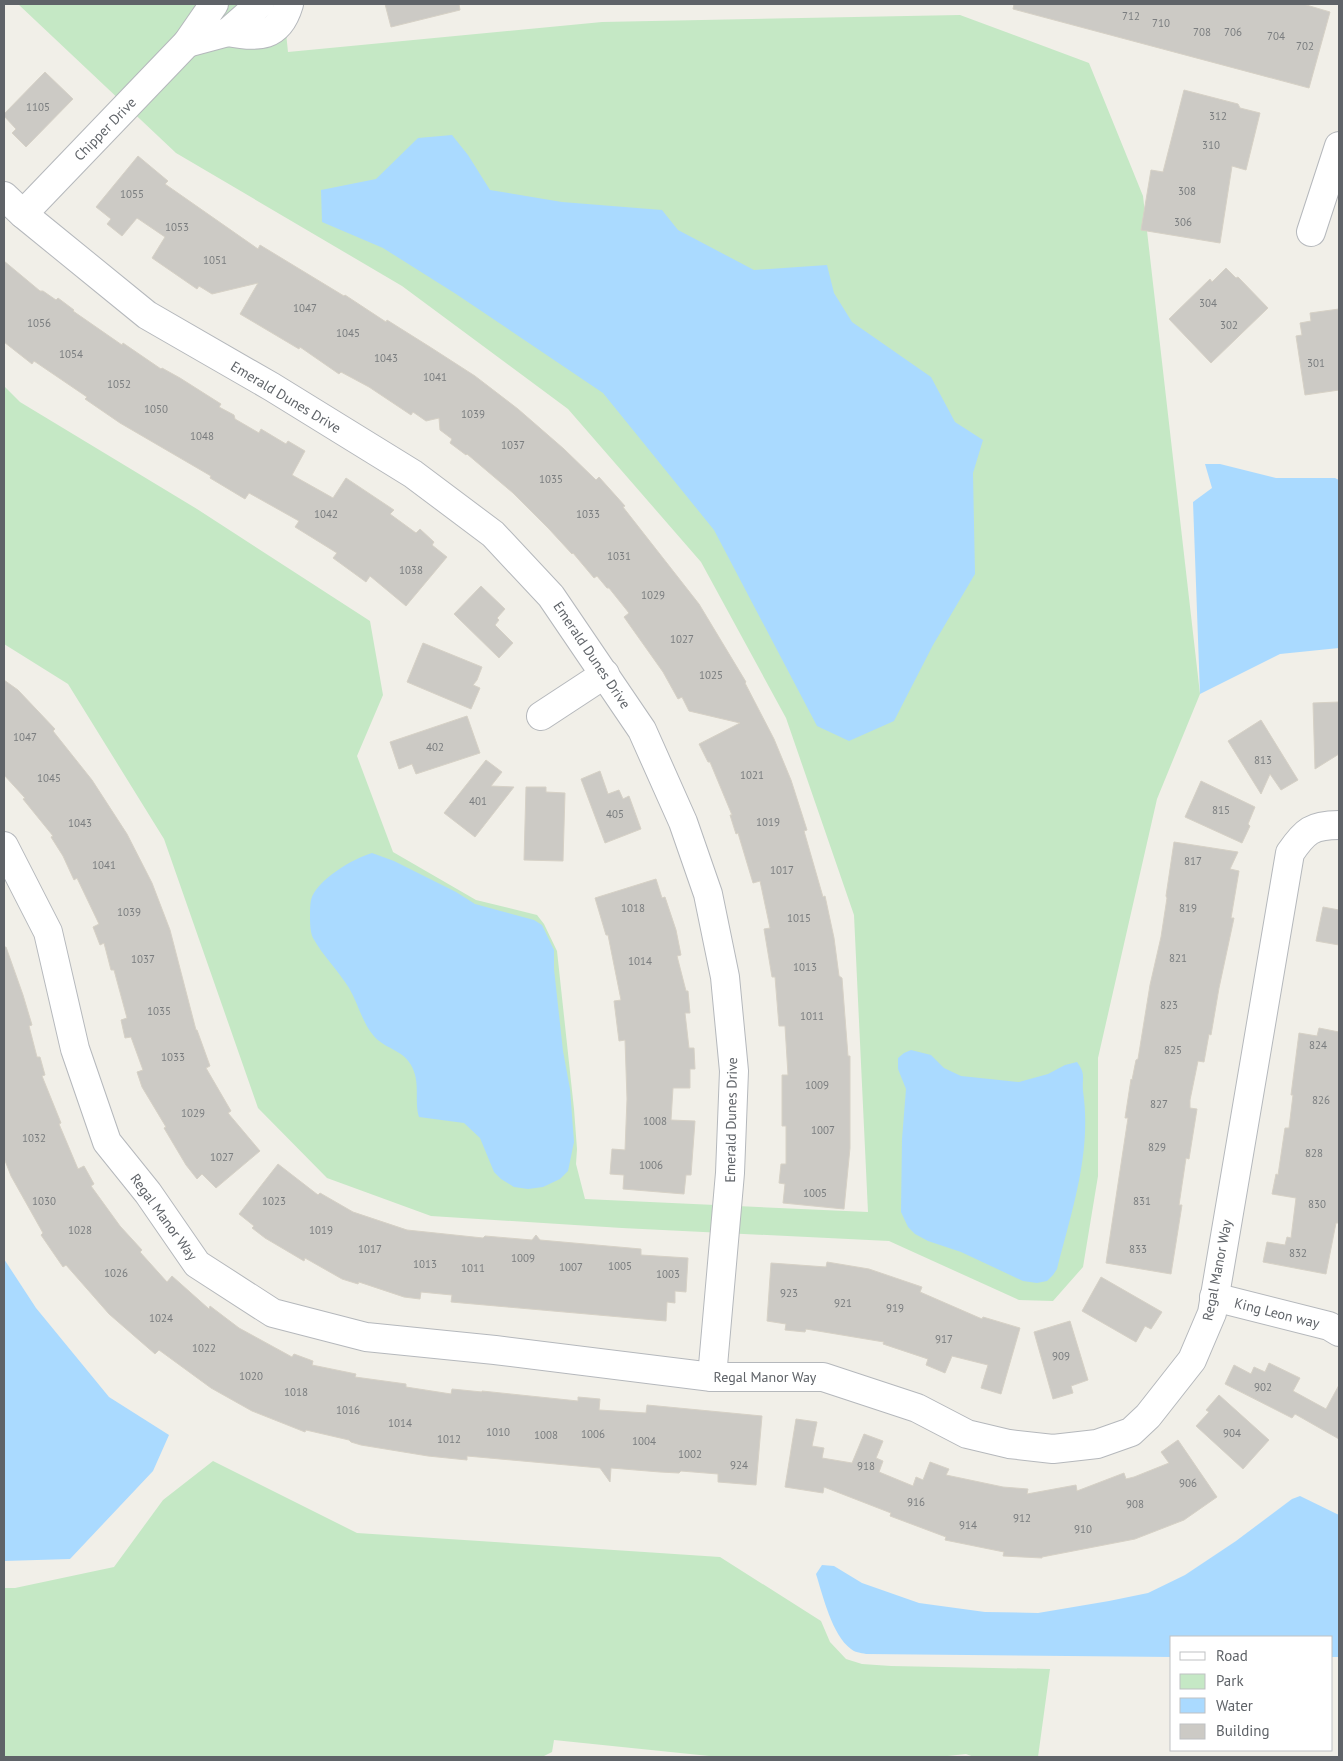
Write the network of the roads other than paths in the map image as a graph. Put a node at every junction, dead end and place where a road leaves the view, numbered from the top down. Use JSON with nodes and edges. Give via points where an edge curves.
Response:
{"nodes":[{"id":1,"x":214,"y":4,"type":"edge"},
{"id":2,"x":260,"y":4,"type":"edge"},
{"id":3,"x":289,"y":4,"type":"edge"},
{"id":4,"x":228,"y":32,"type":"junction"},
{"id":5,"x":187,"y":43,"type":"junction"},
{"id":6,"x":1339,"y":146,"type":"edge"},
{"id":7,"x":4,"y":196,"type":"edge"},
{"id":8,"x":24,"y":214,"type":"junction"},
{"id":9,"x":1311,"y":232,"type":"dead end"},
{"id":10,"x":604,"y":674,"type":"junction"},
{"id":11,"x":541,"y":716,"type":"dead end"},
{"id":12,"x":1339,"y":825,"type":"edge"},
{"id":13,"x":4,"y":846,"type":"edge"},
{"id":14,"x":1214,"y":1297,"type":"junction"},
{"id":15,"x":1339,"y":1332,"type":"edge"},
{"id":16,"x":712,"y":1377,"type":"junction"}],
"edges":[{"from":1,"to":5,"type":"street","name":"Chipper Drive"},
{"from":2,"to":4,"type":"street"},
{"from":3,"to":4,"type":"street","via":[[280,24],[271,31],[258,36]]},
{"from":4,"to":5,"type":"street"},
{"from":5,"to":8,"type":"street","name":"Chipper Drive"},
{"from":6,"to":9,"type":"street"},
{"from":7,"to":8,"type":"street","name":"Emerald Dunes Drive"},
{"from":8,"to":10,"type":"street","name":"Emerald Dunes Drive","via":[[147,315],[413,474],[493,534],[551,596]]},
{"from":10,"to":11,"type":"street"},
{"from":10,"to":16,"type":"street","name":"Emerald Dunes Drive","via":[[642,730],[683,822],[708,894],[725,977],[734,1071],[730,1173]]},
{"from":12,"to":14,"type":"street","name":"Regal Manor Way","via":[[1323,825],[1302,835],[1290,853]]},
{"from":13,"to":16,"type":"street","name":"Regal Manor Way","via":[[48,932],[75,1049],[108,1142],[197,1264],[273,1313],[366,1337]]},
{"from":14,"to":15,"type":"street","name":"King Leon way","via":[[1329,1326]]},
{"from":14,"to":16,"type":"street","name":"Regal Manor Way","via":[[1212,1313],[1192,1360],[1148,1416],[1130,1432],[1097,1444],[1053,1449],[1009,1444],[967,1434],[917,1408],[823,1377]]}]}
